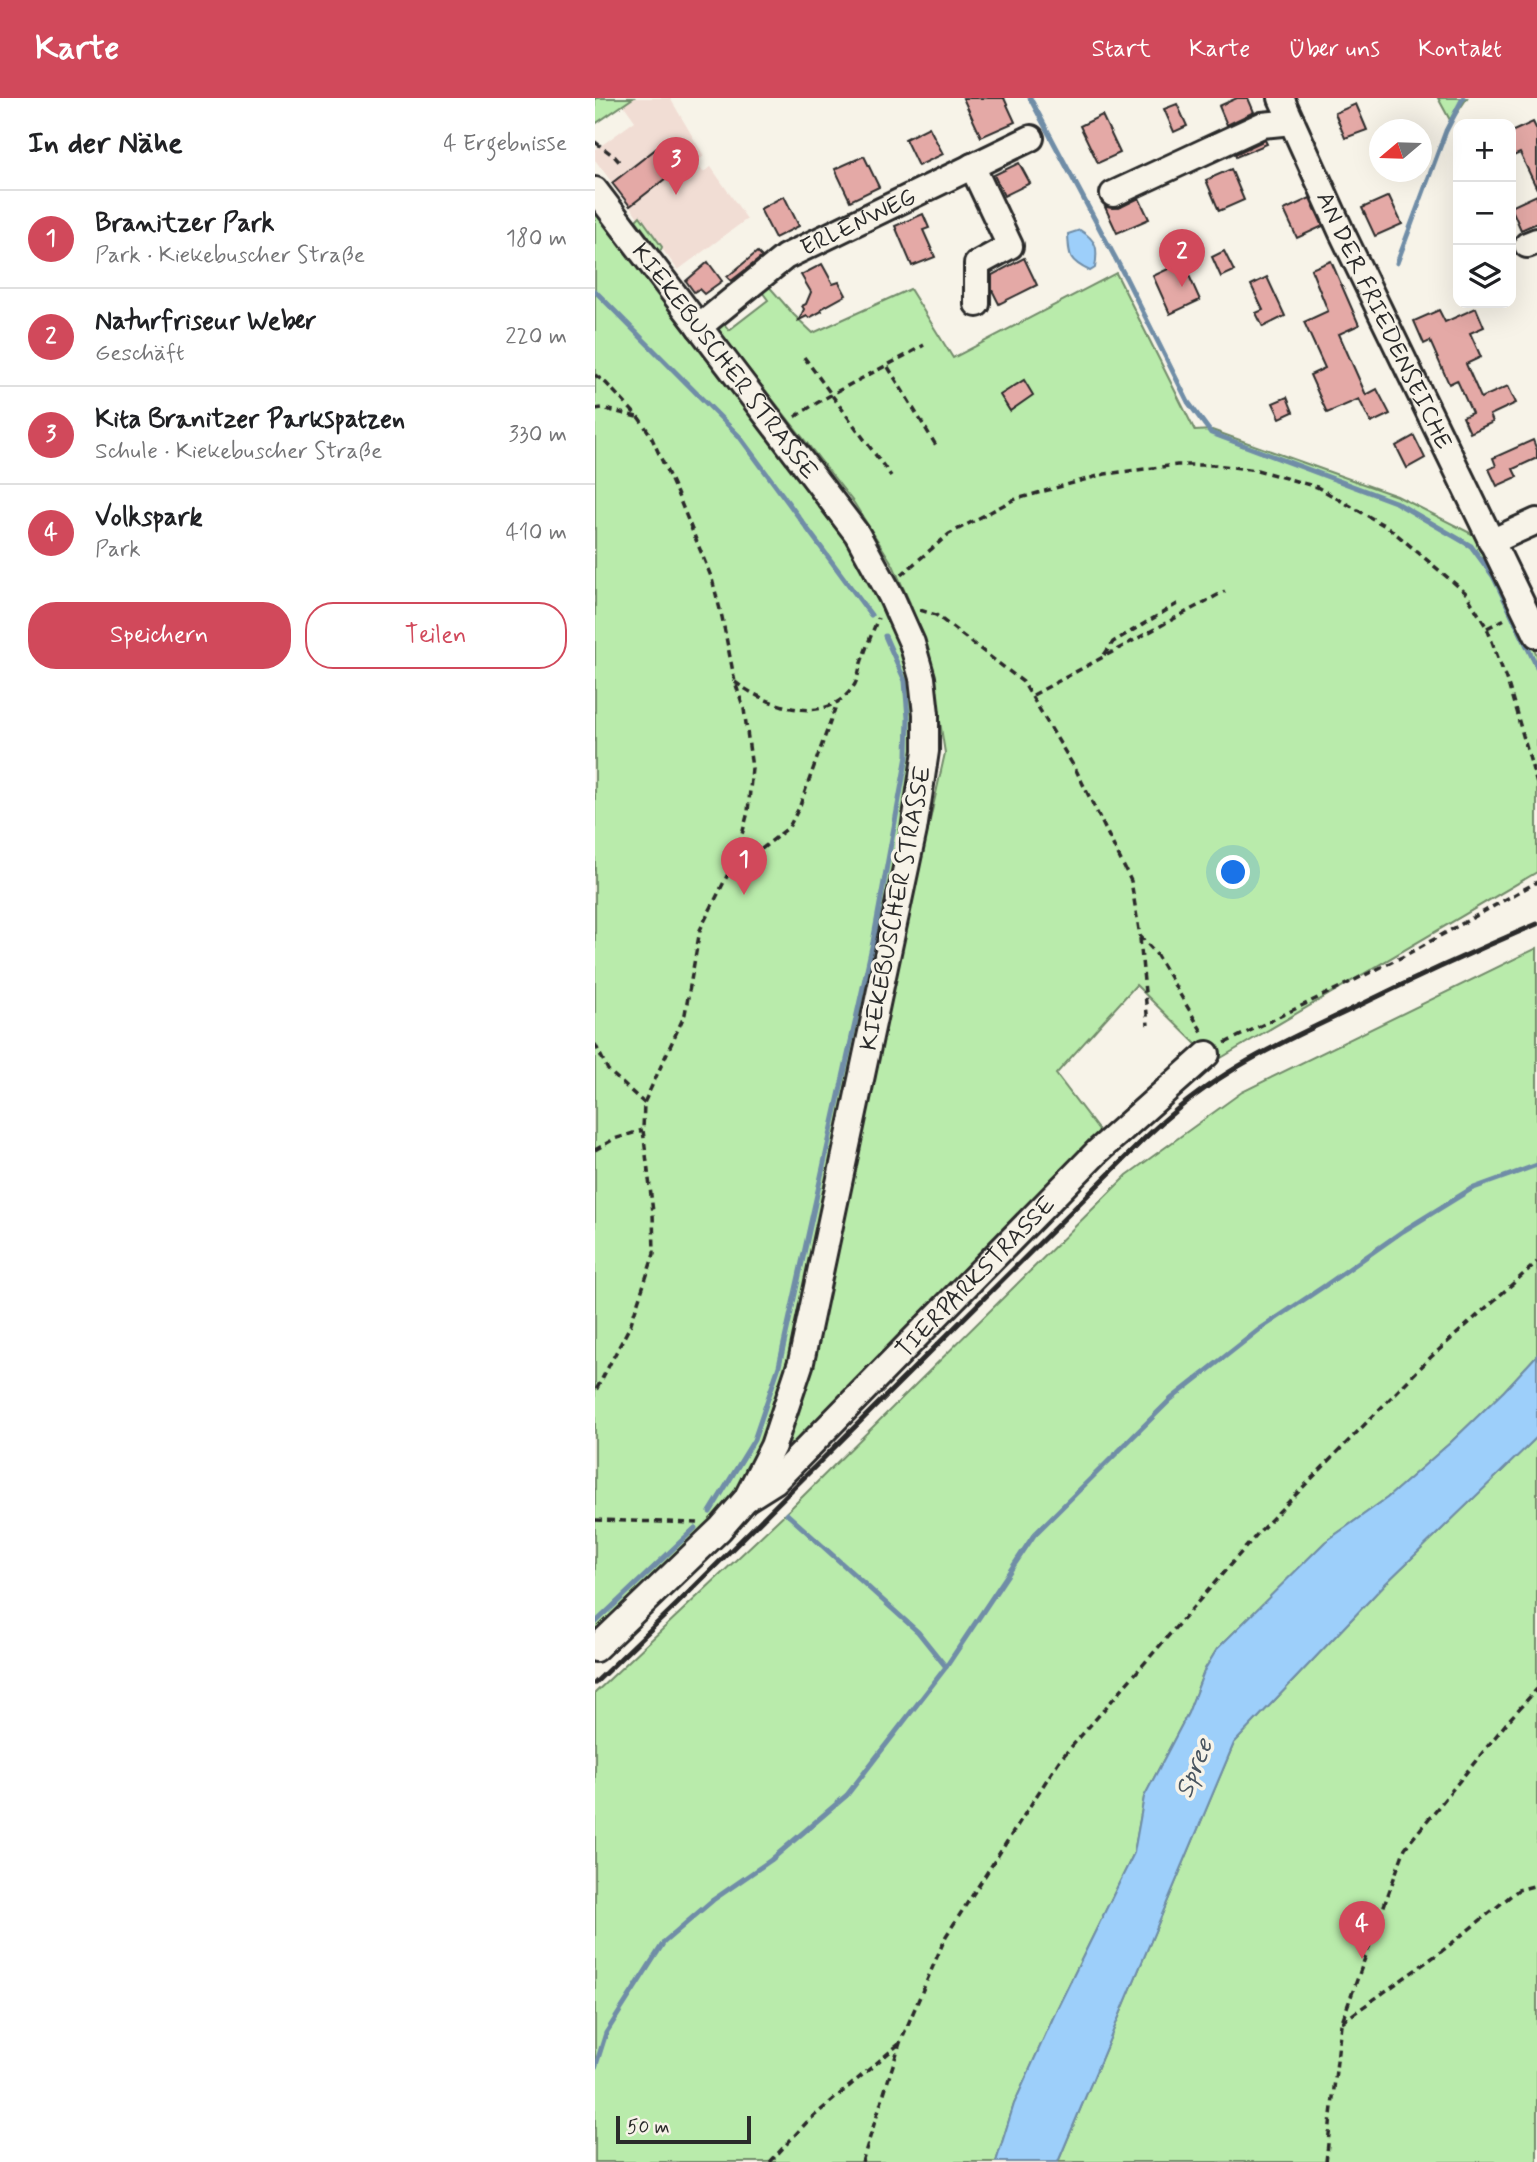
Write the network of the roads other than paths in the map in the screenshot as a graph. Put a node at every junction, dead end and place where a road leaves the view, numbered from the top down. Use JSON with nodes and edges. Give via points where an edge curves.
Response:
{"nodes":[{"id":1,"x":1281,"y":98,"type":"edge"},
{"id":2,"x":1292,"y":122,"type":"junction"},
{"id":3,"x":1031,"y":138,"type":"dead end"},
{"id":4,"x":972,"y":166,"type":"junction"},
{"id":5,"x":595,"y":190,"type":"edge"},
{"id":6,"x":1113,"y":194,"type":"dead end"},
{"id":7,"x":977,"y":304,"type":"dead end"},
{"id":8,"x":699,"y":327,"type":"junction"},
{"id":9,"x":1537,"y":521,"type":"edge"},
{"id":10,"x":1491,"y":542,"type":"junction"},
{"id":11,"x":1537,"y":635,"type":"edge"},
{"id":12,"x":1207,"y":1054,"type":"road end"},
{"id":13,"x":746,"y":1499,"type":"junction"},
{"id":14,"x":595,"y":1649,"type":"edge"}],
"edges":[{"from":1,"to":2,"type":"street","name":"AN DER FRIEDENSEICHE"},
{"from":2,"to":6,"type":"street","via":[[1262,125]]},
{"from":2,"to":10,"type":"street","name":"AN DER FRIEDENSEICHE"},
{"from":3,"to":4,"type":"street","name":"ERLENWEG"},
{"from":4,"to":7,"type":"street","via":[[1010,246],[977,264]]},
{"from":4,"to":8,"type":"street","name":"ERLENWEG","via":[[785,257]]},
{"from":5,"to":8,"type":"street","name":"KIEKEBUSCHER STRASSE"},
{"from":8,"to":13,"type":"street","name":"KIEKEBUSCHER STRASSE","via":[[873,559],[912,643],[926,714],[926,751],[914,830],[801,1362],[773,1446]]},
{"from":9,"to":10,"type":"street"},
{"from":10,"to":11,"type":"street","name":"AN DER FRIEDENSEICHE"},
{"from":12,"to":13,"type":"street","name":"TIERPARKSTRASSE","via":[[1098,1151],[775,1480]]},
{"from":13,"to":14,"type":"street","name":"KIEKEBUSCHER STRASSE"}]}
